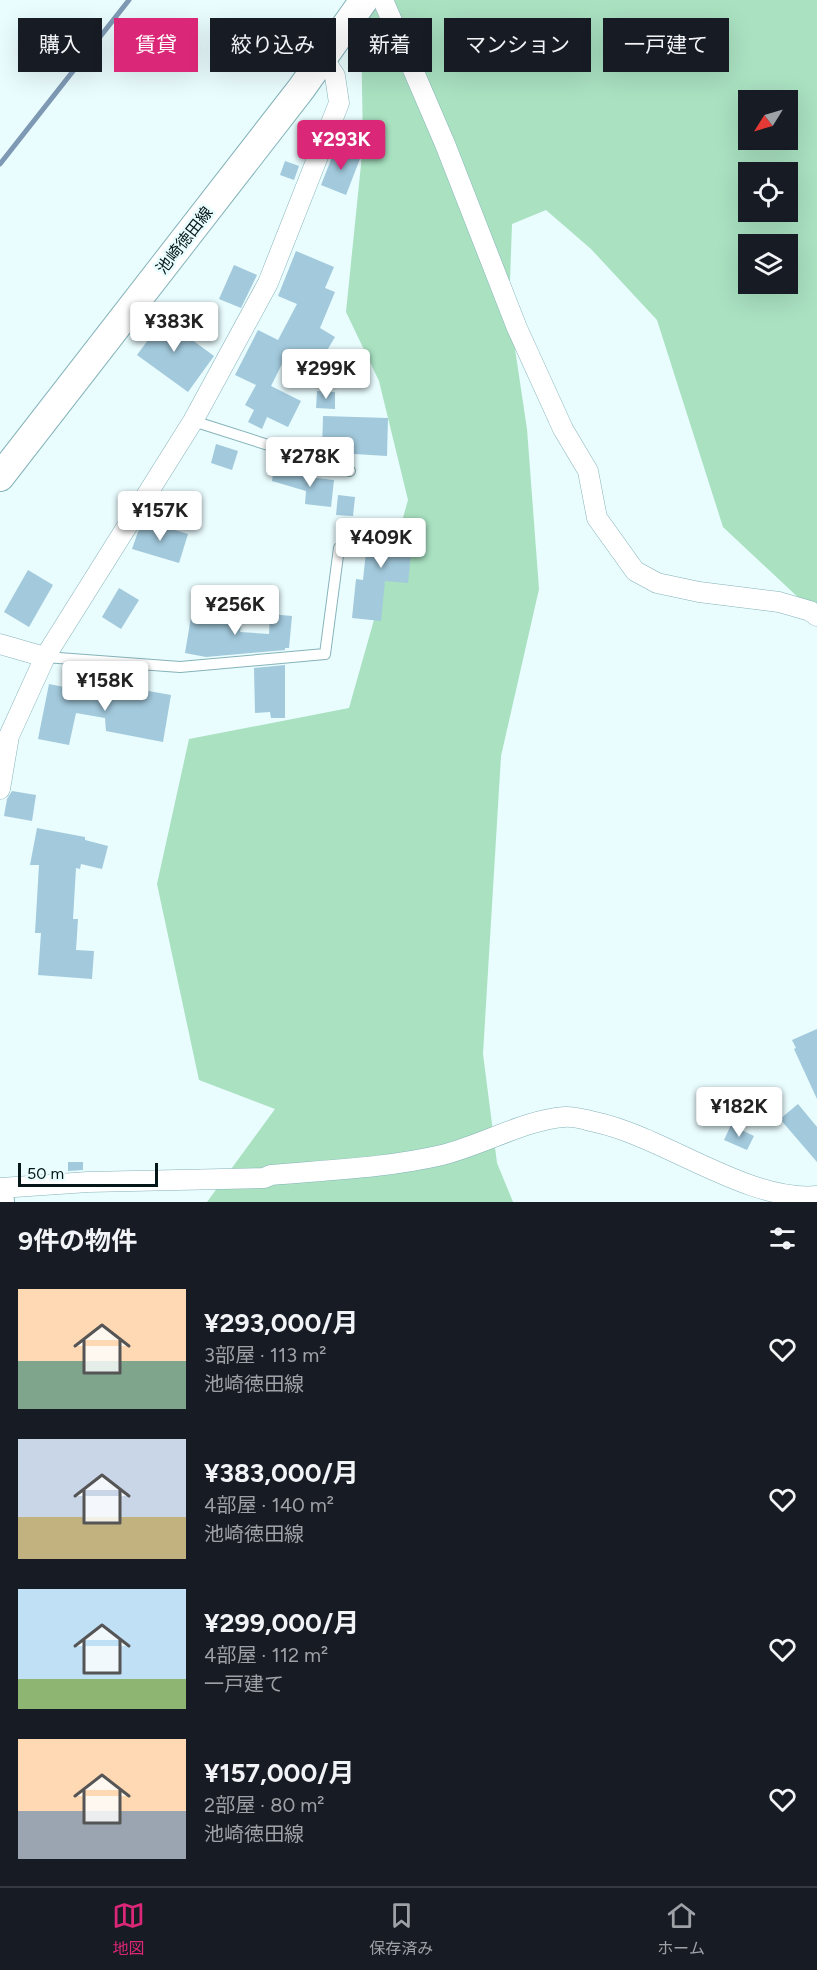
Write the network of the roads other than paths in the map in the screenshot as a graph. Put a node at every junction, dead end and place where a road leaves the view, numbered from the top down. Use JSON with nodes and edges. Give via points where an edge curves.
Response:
{"nodes":[{"id":1,"x":364,"y":0,"type":"edge"},
{"id":2,"x":383,"y":0,"type":"edge"},
{"id":3,"x":336,"y":41,"type":"edge"},
{"id":4,"x":313,"y":72,"type":"edge"},
{"id":5,"x":333,"y":72,"type":"edge"},
{"id":6,"x":193,"y":421,"type":"junction"},
{"id":7,"x":350,"y":471,"type":"dead end"},
{"id":8,"x":0,"y":477,"type":"edge"},
{"id":9,"x":339,"y":548,"type":"dead end"},
{"id":10,"x":817,"y":616,"type":"edge"},
{"id":11,"x":0,"y":644,"type":"edge"},
{"id":12,"x":45,"y":657,"type":"junction"},
{"id":13,"x":0,"y":789,"type":"edge"},
{"id":14,"x":0,"y":1188,"type":"edge"},
{"id":15,"x":817,"y":1196,"type":"edge"}],
"edges":[{"from":1,"to":3,"type":"main road","name":"池崎徳田線"},
{"from":2,"to":10,"type":"street","via":[[517,327],[563,429],[588,471],[597,518],[635,571],[657,582],[699,592],[779,602]]},
{"from":4,"to":8,"type":"main road","name":"池崎徳田線"},
{"from":5,"to":6,"type":"street","via":[[339,103],[268,283]]},
{"from":6,"to":7,"type":"lane"},
{"from":6,"to":12,"type":"street"},
{"from":9,"to":12,"type":"lane","via":[[325,654],[180,666]]},
{"from":11,"to":12,"type":"street"},
{"from":12,"to":13,"type":"street","via":[[9,736]]},
{"from":14,"to":15,"type":"street","via":[[264,1178],[381,1166],[443,1154],[565,1117],[598,1123],[656,1144],[734,1184],[766,1195]]}]}
